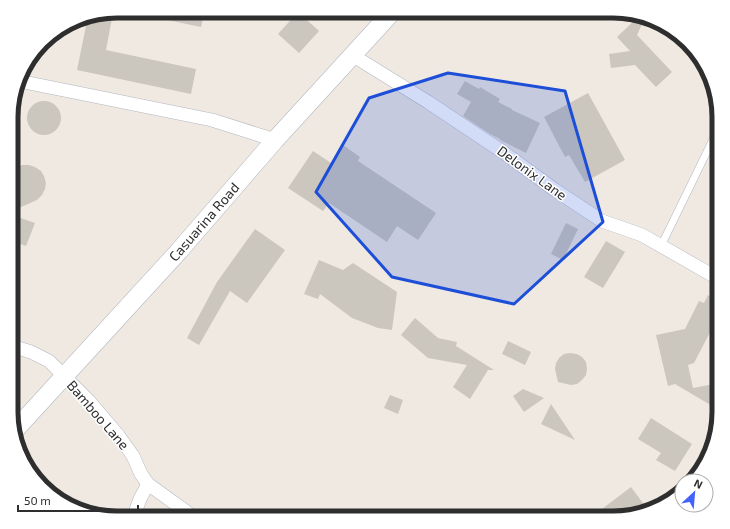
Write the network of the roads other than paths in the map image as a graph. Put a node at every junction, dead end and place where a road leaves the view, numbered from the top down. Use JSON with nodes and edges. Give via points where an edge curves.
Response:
{"nodes":[{"id":1,"x":386,"y":18,"type":"edge"},
{"id":2,"x":352,"y":55,"type":"junction"},
{"id":3,"x":24,"y":82,"type":"edge"},
{"id":4,"x":275,"y":140,"type":"junction"},
{"id":5,"x":712,"y":141,"type":"edge"},
{"id":6,"x":661,"y":246,"type":"junction"},
{"id":7,"x":712,"y":275,"type":"edge"},
{"id":8,"x":18,"y":348,"type":"edge"},
{"id":9,"x":64,"y":376,"type":"junction"},
{"id":10,"x":19,"y":426,"type":"edge"},
{"id":11,"x":148,"y":484,"type":"junction"},
{"id":12,"x":135,"y":511,"type":"edge"},
{"id":13,"x":185,"y":511,"type":"edge"}],
"edges":[{"from":1,"to":2,"type":"street","name":"Casuarina Road"},
{"from":2,"to":4,"type":"street","name":"Casuarina Road"},
{"from":2,"to":6,"type":"street","name":"Delonix Lane","via":[[503,152],[602,222],[642,235]]},
{"from":3,"to":4,"type":"street","via":[[212,120]]},
{"from":4,"to":9,"type":"street","name":"Casuarina Road","via":[[179,251]]},
{"from":5,"to":6,"type":"lane"},
{"from":6,"to":7,"type":"street","name":"Delonix Lane"},
{"from":8,"to":9,"type":"street","name":"Bamboo Lane","via":[[49,361]]},
{"from":9,"to":10,"type":"street","name":"Casuarina Road"},
{"from":9,"to":11,"type":"street","name":"Bamboo Lane","via":[[118,435]]},
{"from":11,"to":12,"type":"street"},
{"from":11,"to":13,"type":"street"}]}
